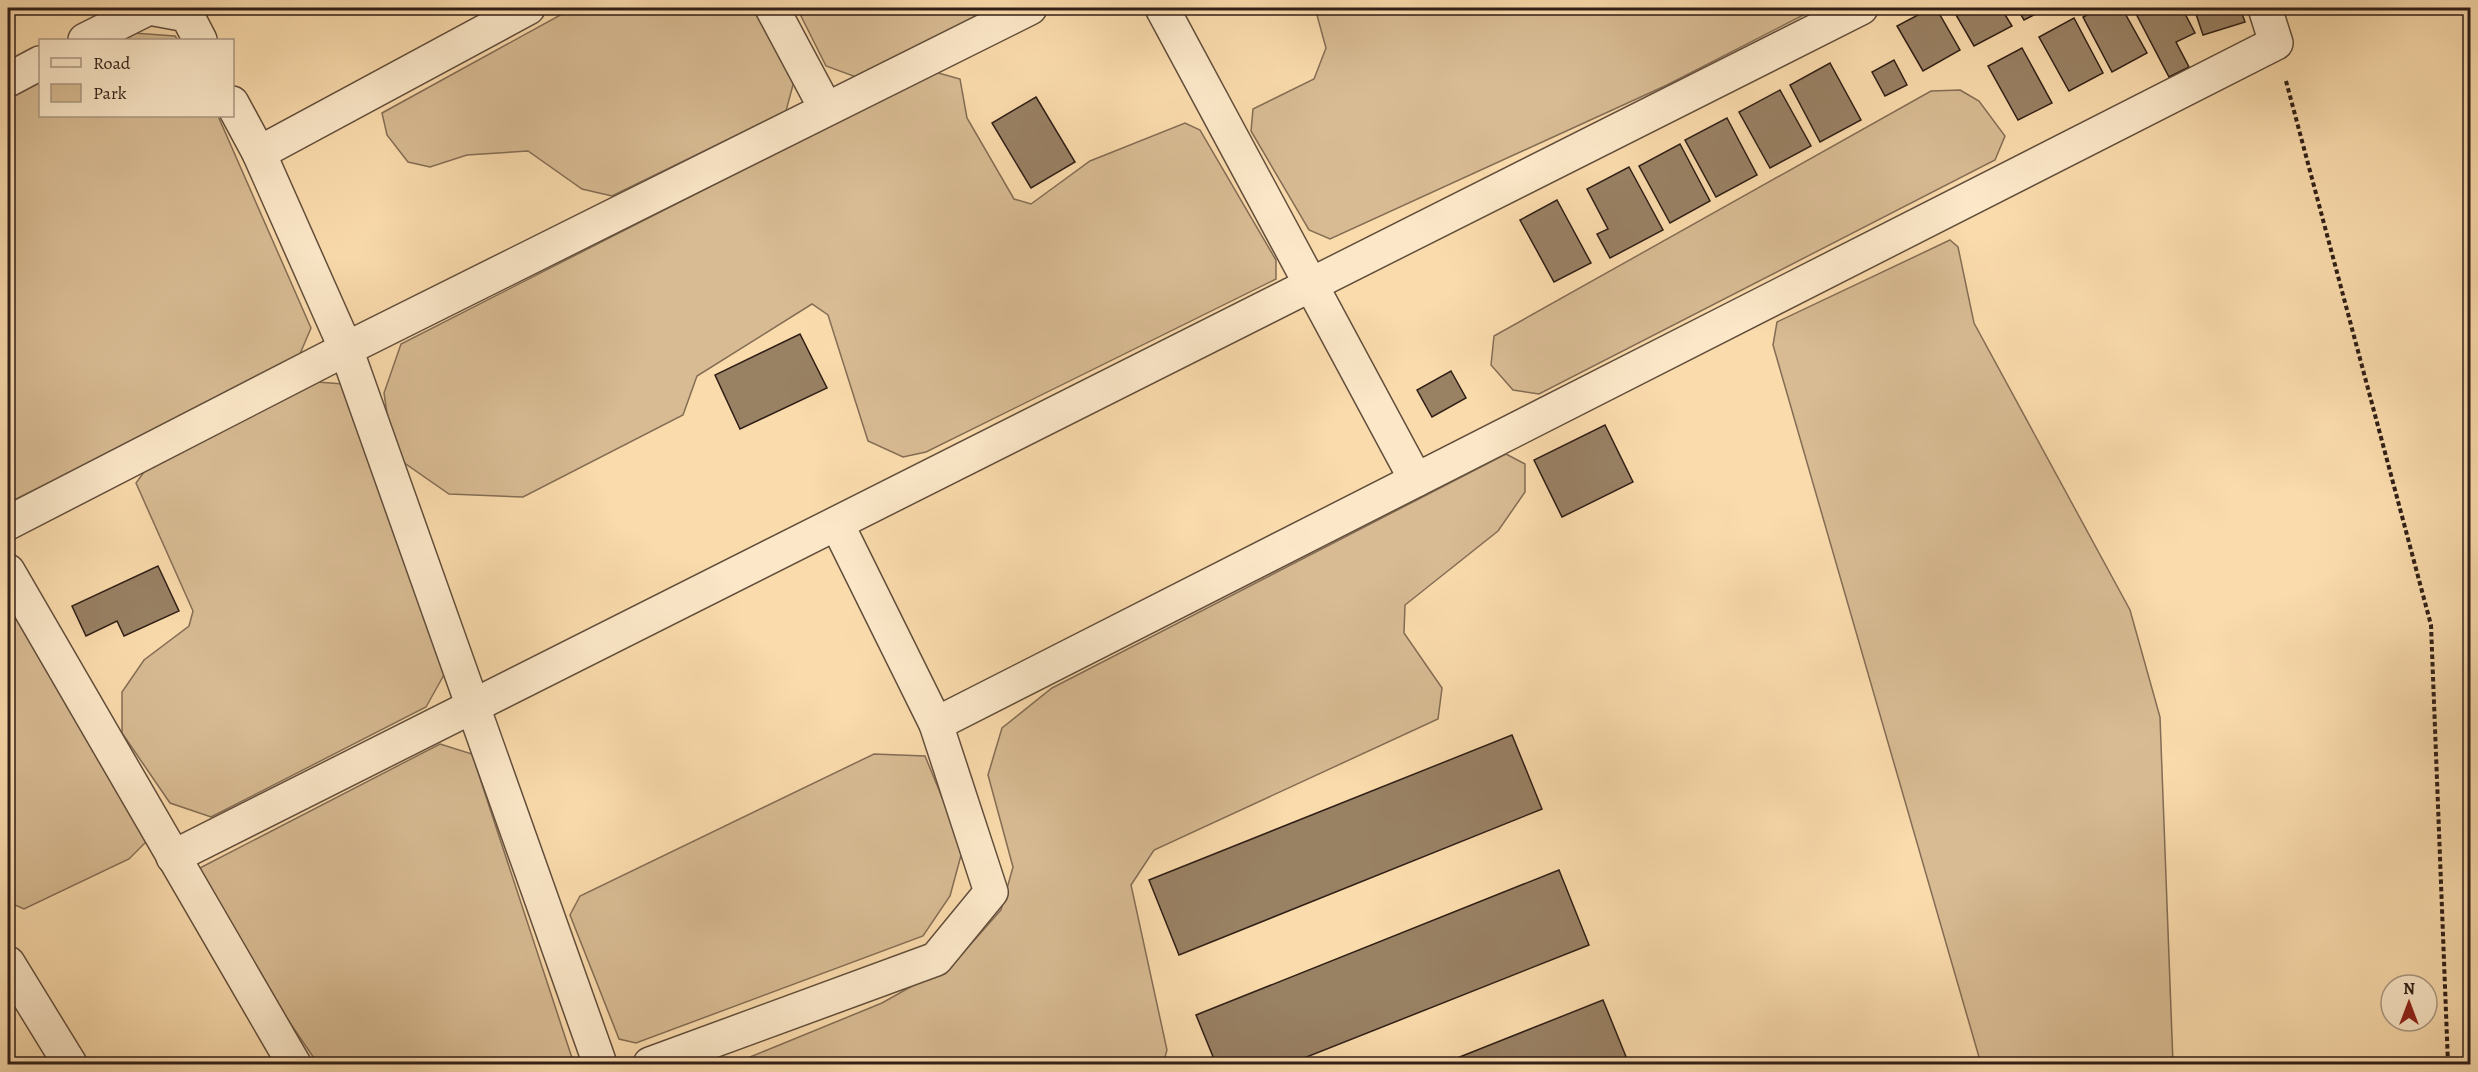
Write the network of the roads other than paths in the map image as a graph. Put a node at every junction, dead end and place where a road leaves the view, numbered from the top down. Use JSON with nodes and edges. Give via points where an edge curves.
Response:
{"nodes":[{"id":1,"x":528,"y":8,"type":"edge"},
{"id":2,"x":772,"y":8,"type":"edge"},
{"id":3,"x":1030,"y":8,"type":"edge"},
{"id":4,"x":1162,"y":8,"type":"edge"},
{"id":5,"x":1861,"y":8,"type":"edge"},
{"id":6,"x":2265,"y":8,"type":"edge"},
{"id":7,"x":87,"y":39,"type":"edge"},
{"id":8,"x":199,"y":39,"type":"edge"},
{"id":9,"x":39,"y":64,"type":"edge"},
{"id":10,"x":8,"y":80,"type":"edge"},
{"id":11,"x":234,"y":107,"type":"edge"},
{"id":12,"x":826,"y":110,"type":"junction"},
{"id":13,"x":259,"y":153,"type":"junction"},
{"id":14,"x":1310,"y":284,"type":"junction"},
{"id":15,"x":346,"y":349,"type":"junction"},
{"id":16,"x":1416,"y":480,"type":"junction"},
{"id":17,"x":8,"y":523,"type":"edge"},
{"id":18,"x":837,"y":524,"type":"junction"},
{"id":19,"x":8,"y":571,"type":"edge"},
{"id":20,"x":473,"y":706,"type":"junction"},
{"id":21,"x":936,"y":724,"type":"junction"},
{"id":22,"x":173,"y":857,"type":"junction"},
{"id":23,"x":8,"y":963,"type":"edge"},
{"id":24,"x":70,"y":1065,"type":"edge"},
{"id":25,"x":294,"y":1065,"type":"edge"},
{"id":26,"x":600,"y":1065,"type":"edge"},
{"id":27,"x":650,"y":1065,"type":"edge"}],
"edges":[{"from":1,"to":13,"type":"street"},
{"from":2,"to":12,"type":"street"},
{"from":3,"to":12,"type":"street"},
{"from":4,"to":14,"type":"street"},
{"from":5,"to":14,"type":"street"},
{"from":6,"to":16,"type":"street","via":[[2276,43]]},
{"from":7,"to":8,"type":"street","via":[[149,8],[187,15]]},
{"from":9,"to":10,"type":"street"},
{"from":11,"to":13,"type":"street"},
{"from":12,"to":15,"type":"street"},
{"from":13,"to":15,"type":"street"},
{"from":14,"to":16,"type":"street"},
{"from":14,"to":18,"type":"street"},
{"from":15,"to":17,"type":"street"},
{"from":15,"to":20,"type":"street"},
{"from":16,"to":21,"type":"street"},
{"from":18,"to":20,"type":"street"},
{"from":18,"to":21,"type":"street"},
{"from":19,"to":22,"type":"street"},
{"from":20,"to":22,"type":"street"},
{"from":20,"to":26,"type":"street"},
{"from":21,"to":27,"type":"street","via":[[991,892],[936,959]]},
{"from":22,"to":25,"type":"street"},
{"from":23,"to":24,"type":"street"}]}
